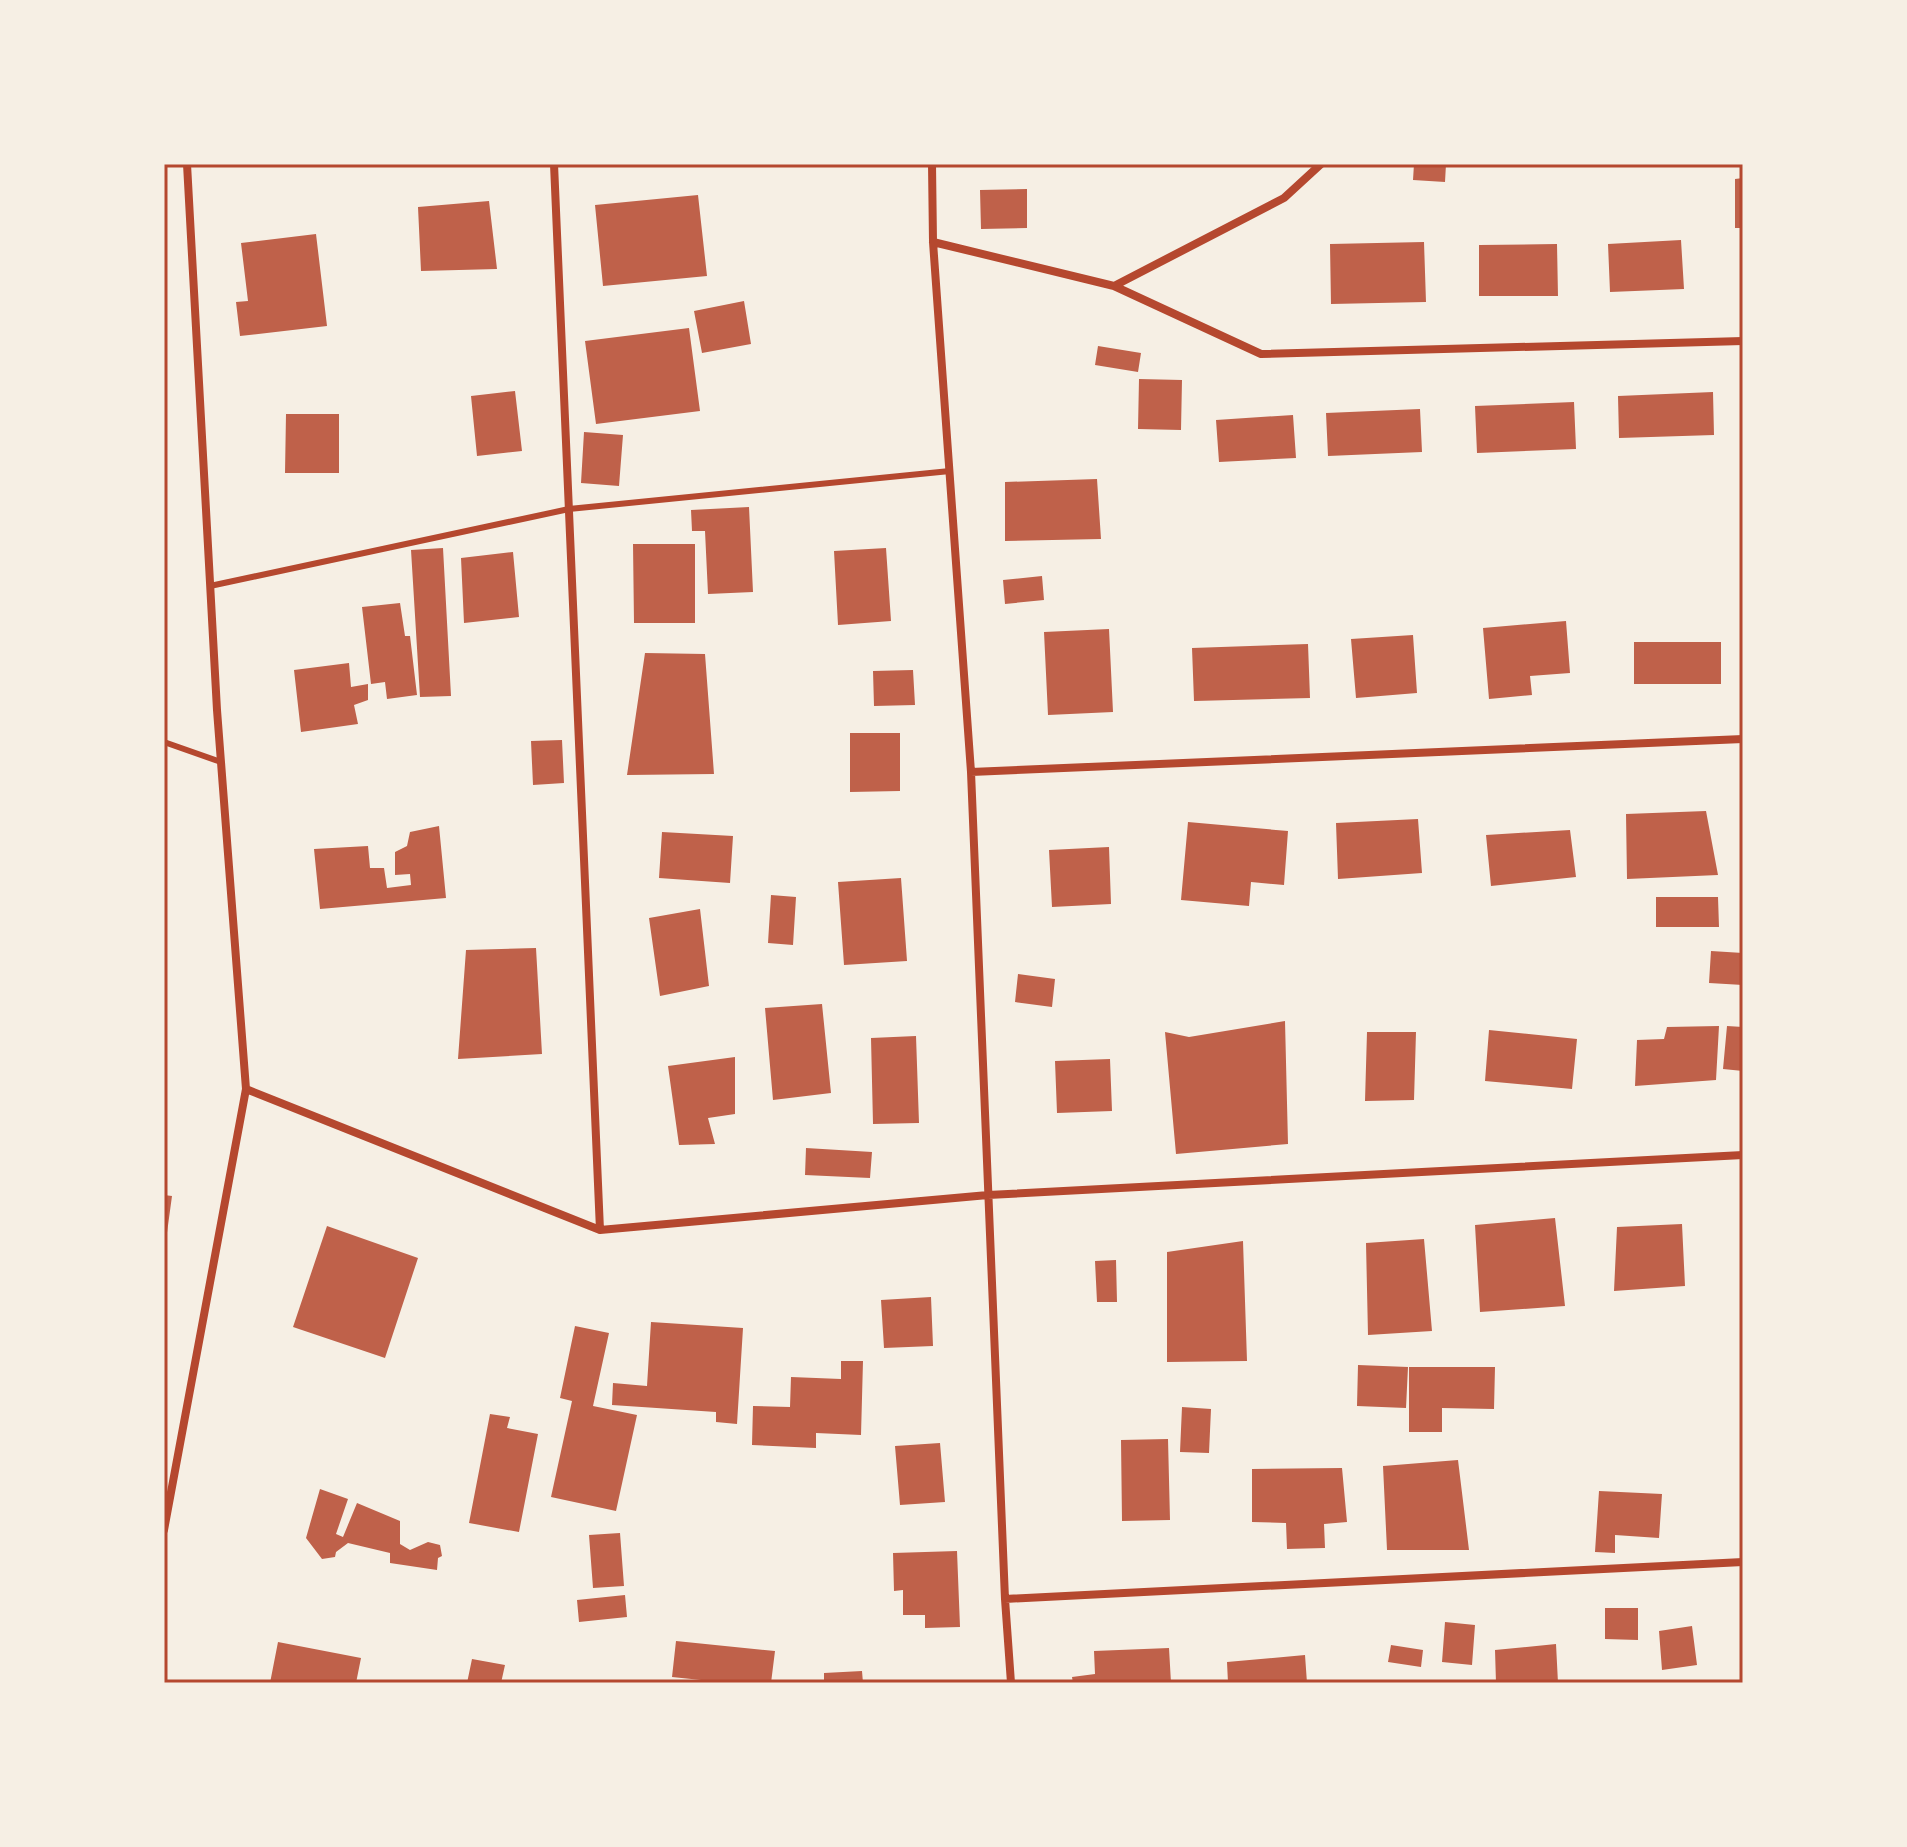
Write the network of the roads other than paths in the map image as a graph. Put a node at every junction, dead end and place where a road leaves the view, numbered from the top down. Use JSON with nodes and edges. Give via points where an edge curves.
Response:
{"nodes":[{"id":1,"x":187,"y":164,"type":"edge"},
{"id":2,"x":554,"y":164,"type":"edge"},
{"id":3,"x":932,"y":164,"type":"edge"},
{"id":4,"x":1321,"y":164,"type":"edge"},
{"id":5,"x":933,"y":242,"type":"junction"},
{"id":6,"x":1114,"y":286,"type":"junction"},
{"id":7,"x":1743,"y":341,"type":"edge"},
{"id":8,"x":950,"y":471,"type":"junction"},
{"id":9,"x":569,"y":509,"type":"junction"},
{"id":10,"x":210,"y":586,"type":"junction"},
{"id":11,"x":1743,"y":739,"type":"edge"},
{"id":12,"x":164,"y":742,"type":"edge"},
{"id":13,"x":221,"y":762,"type":"junction"},
{"id":14,"x":971,"y":772,"type":"junction"},
{"id":15,"x":246,"y":1089,"type":"junction"},
{"id":16,"x":1743,"y":1155,"type":"edge"},
{"id":17,"x":988,"y":1195,"type":"junction"},
{"id":18,"x":600,"y":1230,"type":"junction"},
{"id":19,"x":164,"y":1530,"type":"edge"},
{"id":20,"x":1743,"y":1562,"type":"edge"},
{"id":21,"x":1005,"y":1599,"type":"junction"},
{"id":22,"x":1011,"y":1683,"type":"edge"}],
"edges":[{"from":1,"to":10,"type":"street"},
{"from":2,"to":9,"type":"street"},
{"from":3,"to":5,"type":"street"},
{"from":4,"to":6,"type":"street","via":[[1284,198]]},
{"from":5,"to":6,"type":"street"},
{"from":5,"to":8,"type":"street"},
{"from":6,"to":7,"type":"street","via":[[1261,354]]},
{"from":8,"to":9,"type":"lane"},
{"from":8,"to":14,"type":"street"},
{"from":9,"to":10,"type":"lane"},
{"from":9,"to":18,"type":"street"},
{"from":10,"to":13,"type":"street"},
{"from":11,"to":14,"type":"street"},
{"from":12,"to":13,"type":"lane"},
{"from":13,"to":15,"type":"street"},
{"from":14,"to":17,"type":"street"},
{"from":15,"to":18,"type":"street"},
{"from":15,"to":19,"type":"street"},
{"from":16,"to":17,"type":"street"},
{"from":17,"to":18,"type":"street"},
{"from":17,"to":21,"type":"street"},
{"from":20,"to":21,"type":"street"},
{"from":21,"to":22,"type":"street"}]}
